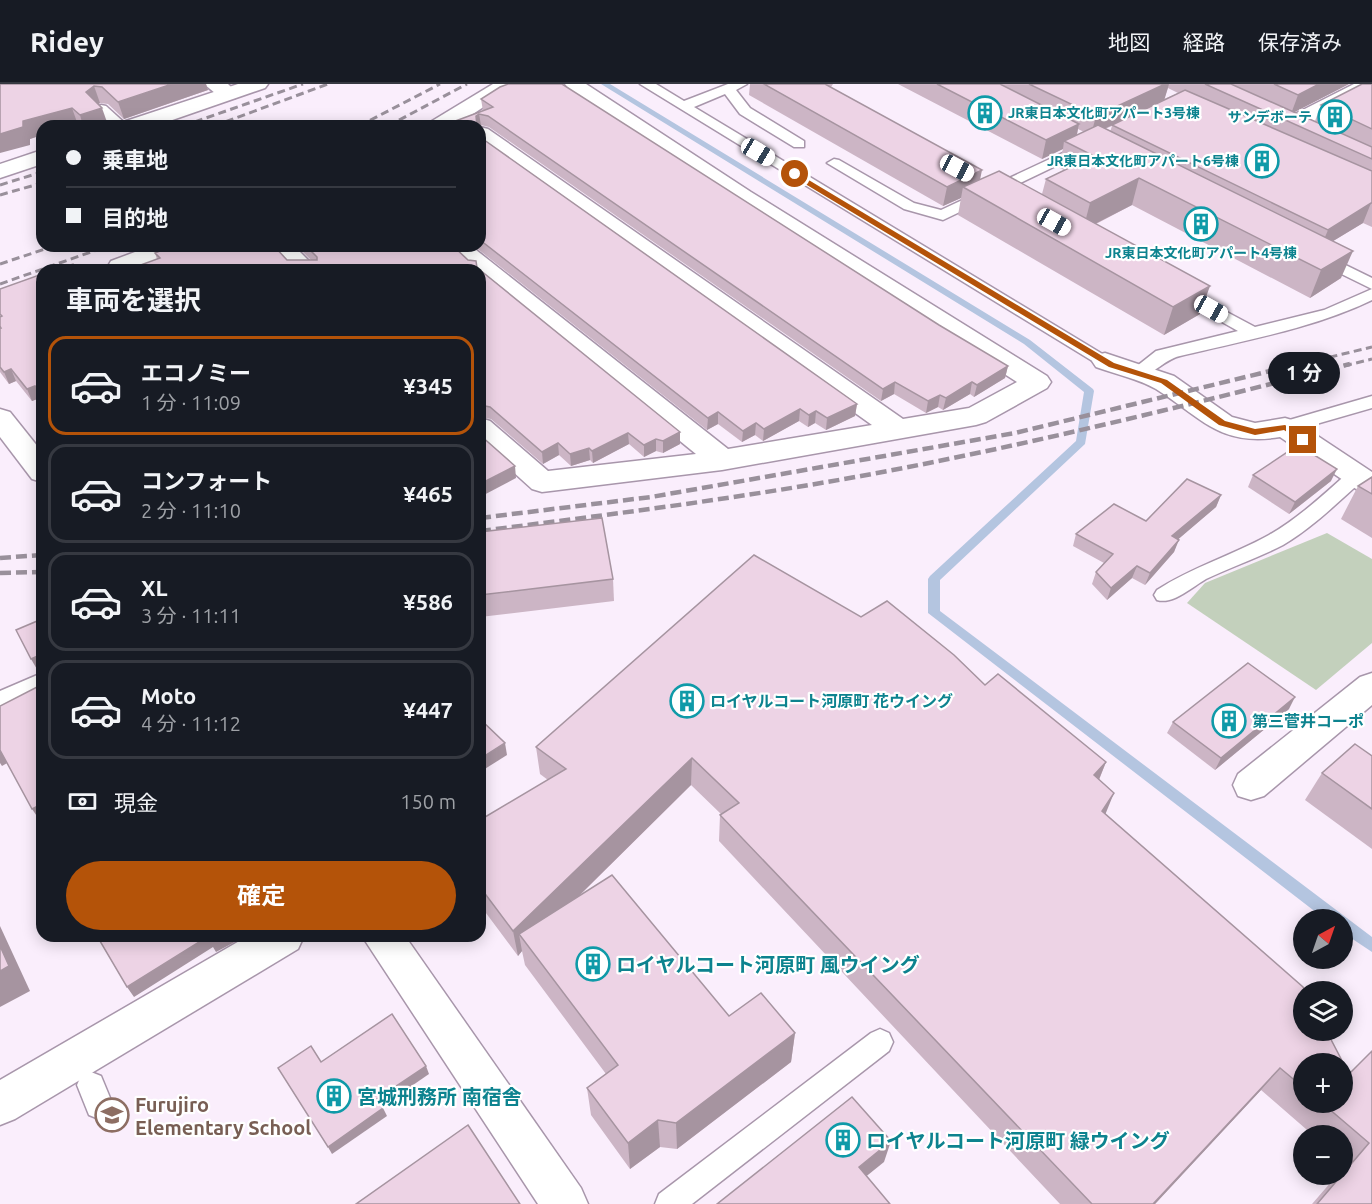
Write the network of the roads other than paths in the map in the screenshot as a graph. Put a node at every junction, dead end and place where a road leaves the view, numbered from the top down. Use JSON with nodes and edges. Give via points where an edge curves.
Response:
{"nodes":[{"id":1,"x":258,"y":84,"type":"edge"},
{"id":2,"x":508,"y":84,"type":"edge"},
{"id":3,"x":575,"y":84,"type":"edge"},
{"id":4,"x":647,"y":84,"type":"edge"},
{"id":5,"x":1370,"y":84,"type":"edge"},
{"id":6,"x":735,"y":86,"type":"edge"},
{"id":7,"x":221,"y":89,"type":"edge"},
{"id":8,"x":683,"y":106,"type":"junction"},
{"id":9,"x":100,"y":109,"type":"edge"},
{"id":10,"x":1269,"y":114,"type":"edge"},
{"id":11,"x":114,"y":120,"type":"edge"},
{"id":12,"x":148,"y":120,"type":"edge"},
{"id":13,"x":458,"y":120,"type":"edge"},
{"id":14,"x":1291,"y":125,"type":"junction"},
{"id":15,"x":1072,"y":133,"type":"edge"},
{"id":16,"x":1311,"y":134,"type":"edge"},
{"id":17,"x":486,"y":138,"type":"edge"},
{"id":18,"x":800,"y":144,"type":"dead end"},
{"id":19,"x":36,"y":159,"type":"edge"},
{"id":20,"x":834,"y":164,"type":"dead end"},
{"id":21,"x":0,"y":171,"type":"edge"},
{"id":22,"x":975,"y":178,"type":"edge"},
{"id":23,"x":995,"y":189,"type":"junction"},
{"id":24,"x":1016,"y":200,"type":"edge"},
{"id":25,"x":157,"y":252,"type":"edge"},
{"id":26,"x":286,"y":252,"type":"edge"},
{"id":27,"x":463,"y":252,"type":"edge"},
{"id":28,"x":1310,"y":253,"type":"edge"},
{"id":29,"x":125,"y":264,"type":"edge"},
{"id":30,"x":300,"y":264,"type":"edge"},
{"id":31,"x":478,"y":264,"type":"edge"},
{"id":32,"x":486,"y":270,"type":"edge"},
{"id":33,"x":1372,"y":284,"type":"edge"},
{"id":34,"x":1169,"y":286,"type":"edge"},
{"id":35,"x":1372,"y":294,"type":"edge"},
{"id":36,"x":1250,"y":331,"type":"junction"},
{"id":37,"x":1105,"y":361,"type":"joint"},
{"id":38,"x":1138,"y":374,"type":"junction"},
{"id":39,"x":1372,"y":402,"type":"edge"},
{"id":40,"x":0,"y":418,"type":"edge"},
{"id":41,"x":896,"y":428,"type":"junction"},
{"id":42,"x":1285,"y":428,"type":"junction"},
{"id":43,"x":486,"y":432,"type":"edge"},
{"id":44,"x":722,"y":460,"type":"junction"},
{"id":45,"x":36,"y":464,"type":"edge"},
{"id":46,"x":1364,"y":481,"type":"edge"},
{"id":47,"x":1164,"y":595,"type":"dead end"},
{"id":48,"x":1372,"y":686,"type":"edge"},
{"id":49,"x":36,"y":689,"type":"edge"},
{"id":50,"x":0,"y":707,"type":"edge"},
{"id":51,"x":1251,"y":785,"type":"dead end"},
{"id":52,"x":274,"y":942,"type":"edge"},
{"id":53,"x":386,"y":942,"type":"edge"},
{"id":54,"x":880,"y":1042,"type":"dead end"},
{"id":55,"x":0,"y":1104,"type":"edge"},
{"id":56,"x":565,"y":1204,"type":"edge"},
{"id":57,"x":669,"y":1204,"type":"edge"}],
"edges":[{"from":1,"to":7,"type":"street"},
{"from":2,"to":13,"type":"street"},
{"from":3,"to":41,"type":"street","via":[[743,197],[1037,382],[976,416]]},
{"from":4,"to":8,"type":"lane"},
{"from":5,"to":14,"type":"street"},
{"from":6,"to":8,"type":"lane"},
{"from":6,"to":18,"type":"lane","via":[[745,111]]},
{"from":7,"to":12,"type":"street"},
{"from":8,"to":37,"type":"lane"},
{"from":9,"to":11,"type":"lane"},
{"from":10,"to":14,"type":"street"},
{"from":14,"to":16,"type":"street"},
{"from":15,"to":23,"type":"lane","via":[[1098,143]]},
{"from":17,"to":41,"type":"street"},
{"from":19,"to":21,"type":"street"},
{"from":20,"to":23,"type":"lane","via":[[909,206],[943,215]]},
{"from":22,"to":23,"type":"lane"},
{"from":23,"to":24,"type":"lane"},
{"from":25,"to":29,"type":"street"},
{"from":26,"to":30,"type":"street"},
{"from":27,"to":31,"type":"street"},
{"from":28,"to":33,"type":"lane"},
{"from":32,"to":44,"type":"street"},
{"from":34,"to":36,"type":"lane"},
{"from":35,"to":36,"type":"lane","via":[[1330,314]]},
{"from":36,"to":38,"type":"lane","via":[[1162,355]]},
{"from":37,"to":38,"type":"street"},
{"from":38,"to":42,"type":"street","via":[[1164,382],[1222,423],[1255,432]]},
{"from":39,"to":42,"type":"lane"},
{"from":40,"to":45,"type":"street"},
{"from":41,"to":44,"type":"street"},
{"from":42,"to":46,"type":"street"},
{"from":43,"to":44,"type":"street","via":[[542,482]]},
{"from":46,"to":47,"type":"lane","via":[[1300,526],[1188,578]]},
{"from":48,"to":51,"type":"street"},
{"from":49,"to":50,"type":"street"},
{"from":52,"to":55,"type":"street"},
{"from":53,"to":56,"type":"street"},
{"from":54,"to":57,"type":"lane"}]}
